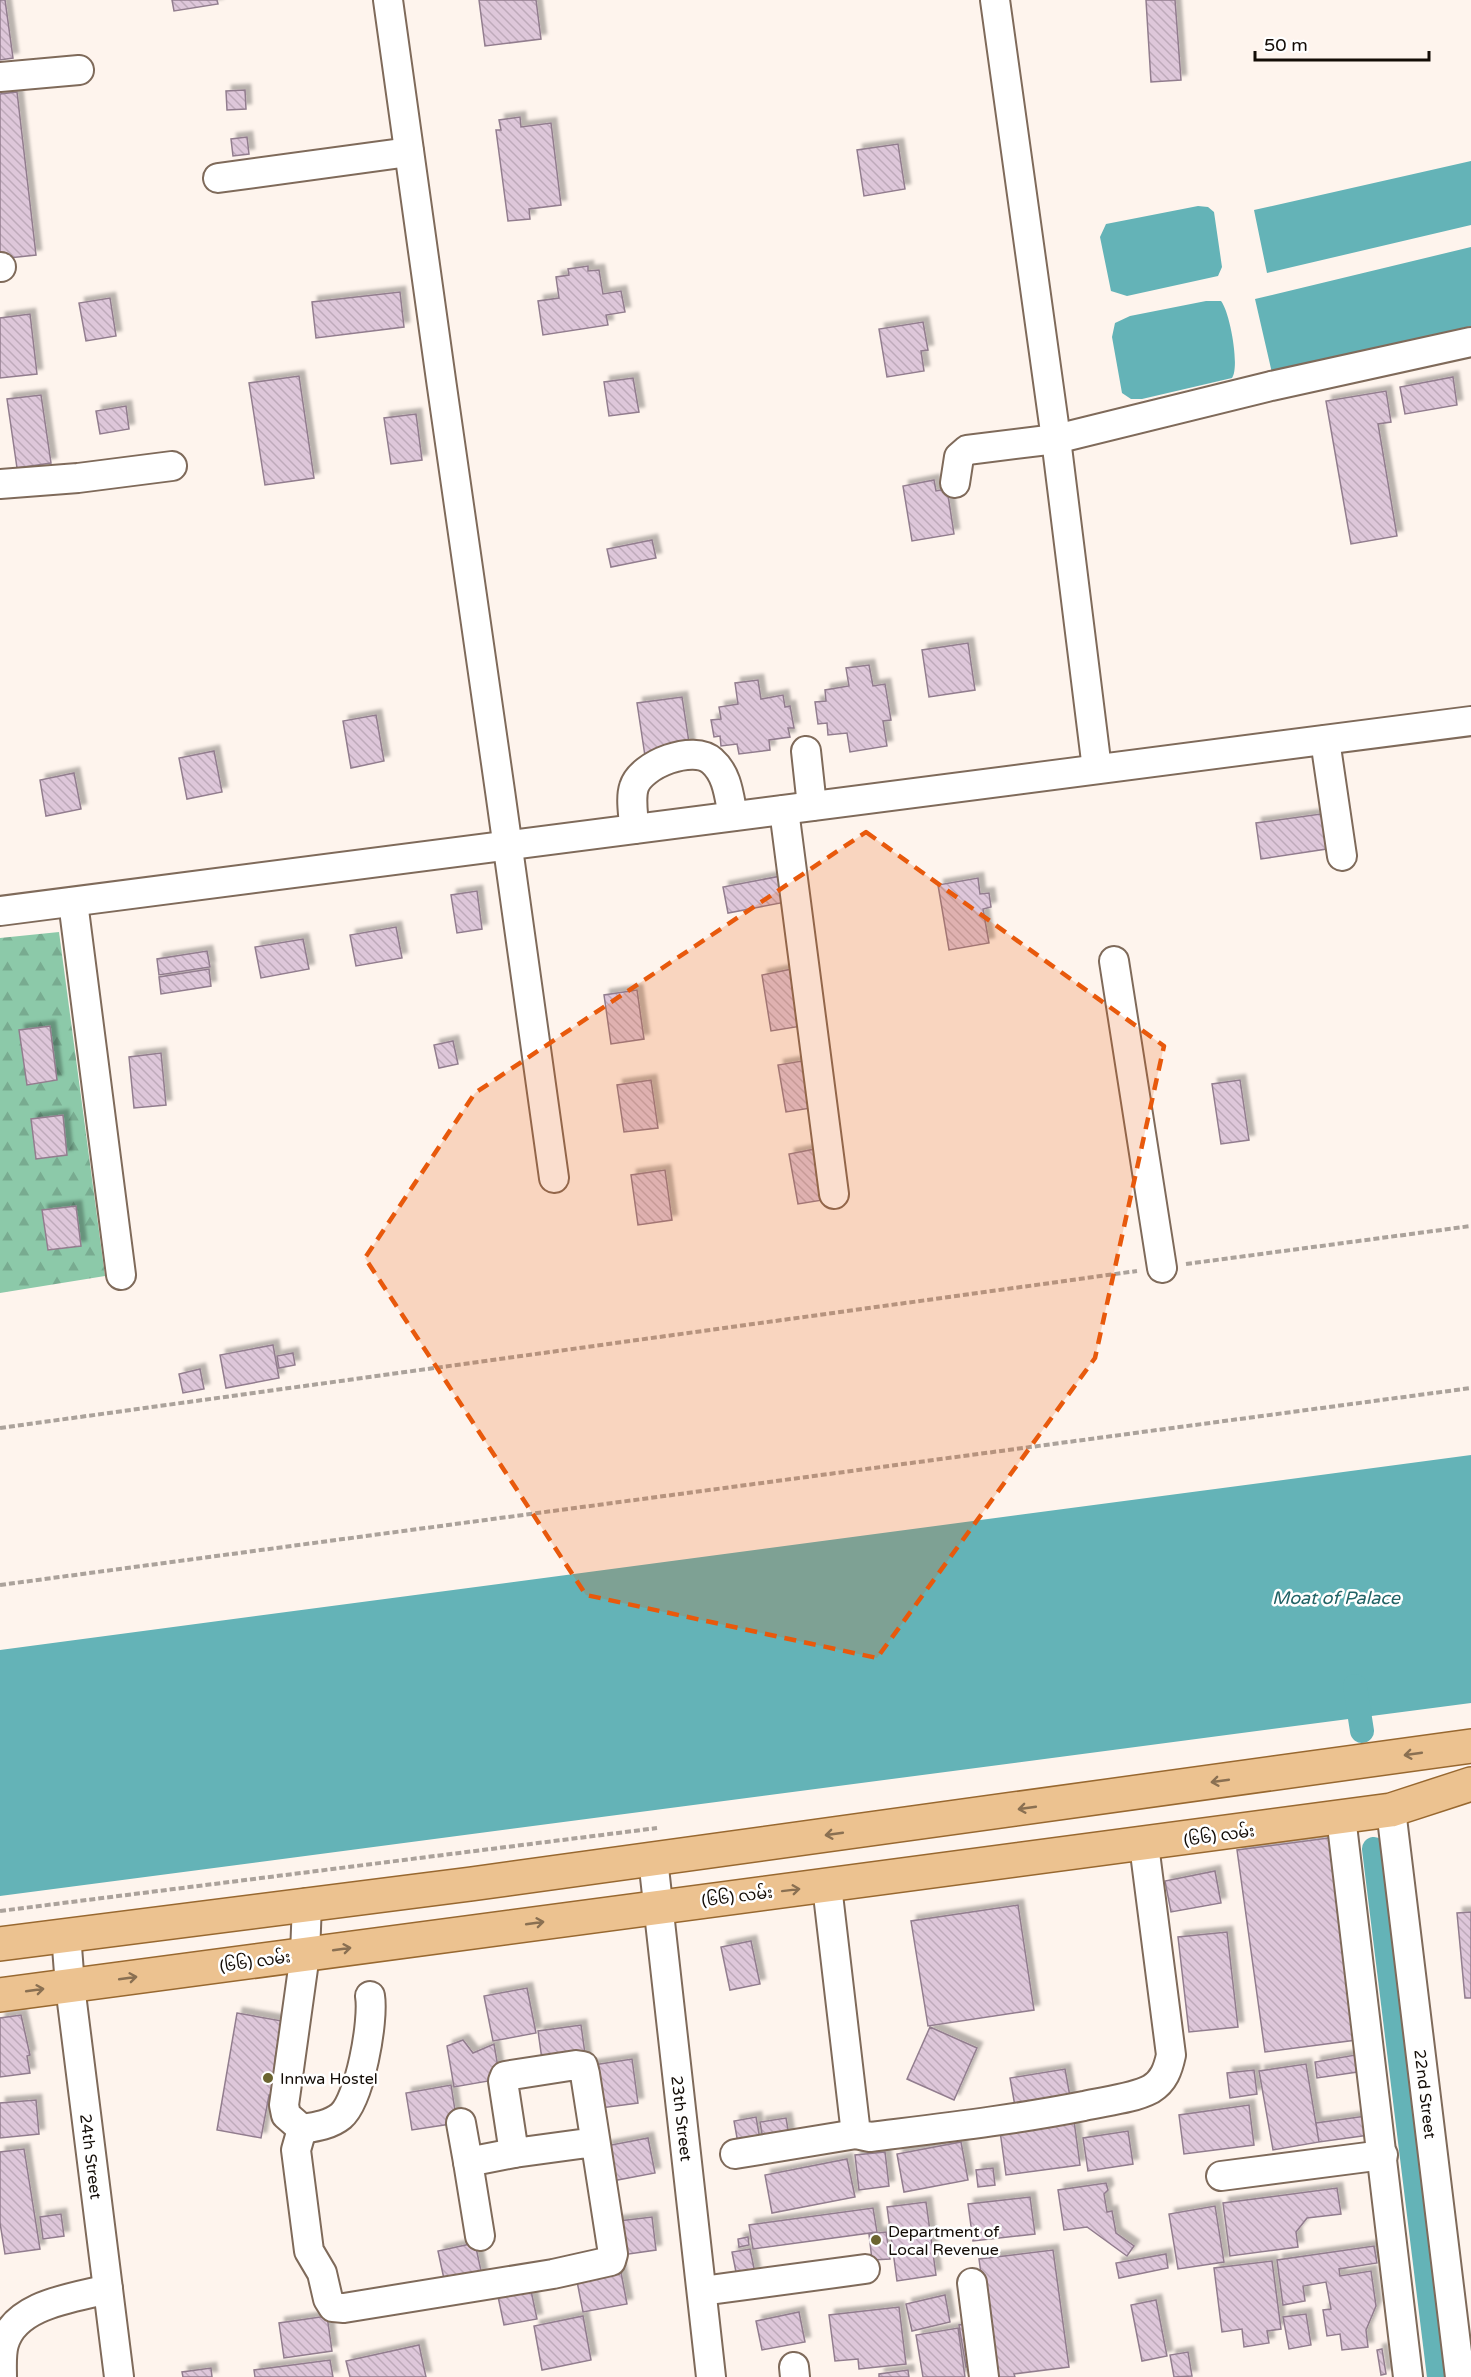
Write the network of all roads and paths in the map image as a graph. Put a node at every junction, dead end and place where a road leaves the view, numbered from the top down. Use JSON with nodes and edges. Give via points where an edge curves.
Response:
{"nodes":[{"id":1,"x":388,"y":0,"type":"edge"},
{"id":2,"x":994,"y":0,"type":"edge"},
{"id":3,"x":79,"y":70,"type":"dead end"},
{"id":4,"x":0,"y":77,"type":"edge"},
{"id":5,"x":409,"y":152,"type":"junction"},
{"id":6,"x":218,"y":178,"type":"dead end"},
{"id":7,"x":1471,"y":342,"type":"edge"},
{"id":8,"x":1056,"y":439,"type":"junction"},
{"id":9,"x":172,"y":466,"type":"dead end"},
{"id":10,"x":955,"y":483,"type":"dead end"},
{"id":11,"x":0,"y":484,"type":"edge"},
{"id":12,"x":1471,"y":721,"type":"edge"},
{"id":13,"x":1325,"y":740,"type":"junction"},
{"id":14,"x":806,"y":751,"type":"dead end"},
{"id":15,"x":1097,"y":769,"type":"junction"},
{"id":16,"x":798,"y":808,"type":"junction"},
{"id":17,"x":733,"y":816,"type":"junction"},
{"id":18,"x":634,"y":829,"type":"junction"},
{"id":19,"x":509,"y":845,"type":"junction"},
{"id":20,"x":1342,"y":856,"type":"dead end"},
{"id":21,"x":73,"y":902,"type":"junction"},
{"id":22,"x":0,"y":911,"type":"edge"},
{"id":23,"x":1114,"y":961,"type":"dead end"},
{"id":24,"x":554,"y":1178,"type":"dead end"},
{"id":25,"x":834,"y":1194,"type":"dead end"},
{"id":26,"x":1471,"y":1226,"type":"edge"},
{"id":27,"x":1162,"y":1268,"type":"junction"},
{"id":28,"x":121,"y":1275,"type":"dead end"},
{"id":29,"x":1471,"y":1388,"type":"edge"},
{"id":30,"x":0,"y":1428,"type":"edge"},
{"id":31,"x":0,"y":1585,"type":"edge"},
{"id":32,"x":1471,"y":1746,"type":"edge"},
{"id":33,"x":1471,"y":1784,"type":"edge"},
{"id":34,"x":1391,"y":1810,"type":"junction"},
{"id":35,"x":1341,"y":1817,"type":"junction"},
{"id":36,"x":1144,"y":1845,"type":"junction"},
{"id":37,"x":653,"y":1859,"type":"junction"},
{"id":38,"x":826,"y":1886,"type":"junction"},
{"id":39,"x":307,"y":1903,"type":"junction"},
{"id":40,"x":658,"y":1906,"type":"junction"},
{"id":41,"x":66,"y":1935,"type":"junction"},
{"id":42,"x":0,"y":1944,"type":"edge"},
{"id":43,"x":305,"y":1954,"type":"junction"},
{"id":44,"x":70,"y":1986,"type":"junction"},
{"id":45,"x":0,"y":1995,"type":"edge"},
{"id":46,"x":370,"y":1996,"type":"dead end"},
{"id":47,"x":461,"y":2123,"type":"dead end"},
{"id":48,"x":302,"y":2129,"type":"junction"},
{"id":49,"x":856,"y":2134,"type":"junction"},
{"id":50,"x":595,"y":2142,"type":"junction"},
{"id":51,"x":514,"y":2153,"type":"junction"},
{"id":52,"x":735,"y":2154,"type":"dead end"},
{"id":53,"x":1383,"y":2155,"type":"junction"},
{"id":54,"x":468,"y":2162,"type":"junction"},
{"id":55,"x":1221,"y":2176,"type":"dead end"},
{"id":56,"x":480,"y":2236,"type":"dead end"},
{"id":57,"x":865,"y":2269,"type":"dead end"},
{"id":58,"x":972,"y":2283,"type":"dead end"},
{"id":59,"x":108,"y":2289,"type":"junction"},
{"id":60,"x":702,"y":2291,"type":"junction"},
{"id":61,"x":1402,"y":2376,"type":"edge"},
{"id":62,"x":2,"y":2377,"type":"edge"},
{"id":63,"x":119,"y":2377,"type":"edge"},
{"id":64,"x":711,"y":2377,"type":"edge"},
{"id":65,"x":984,"y":2377,"type":"edge"},
{"id":66,"x":1460,"y":2377,"type":"edge"}],
"edges":[{"from":1,"to":5,"type":"street"},
{"from":2,"to":8,"type":"street"},
{"from":3,"to":4,"type":"street"},
{"from":5,"to":6,"type":"street"},
{"from":5,"to":19,"type":"street","via":[[480,667]]},
{"from":7,"to":8,"type":"street"},
{"from":8,"to":10,"type":"street","via":[[967,450],[959,457]]},
{"from":8,"to":15,"type":"street"},
{"from":9,"to":11,"type":"street"},
{"from":12,"to":13,"type":"street"},
{"from":13,"to":15,"type":"street"},
{"from":13,"to":20,"type":"street"},
{"from":14,"to":16,"type":"street"},
{"from":15,"to":16,"type":"street"},
{"from":16,"to":17,"type":"street"},
{"from":16,"to":25,"type":"street"},
{"from":17,"to":18,"type":"street"},
{"from":17,"to":18,"type":"street","via":[[722,773],[700,754],[671,758],[641,773],[633,788]]},
{"from":18,"to":19,"type":"street"},
{"from":19,"to":21,"type":"street"},
{"from":19,"to":24,"type":"street"},
{"from":21,"to":22,"type":"street"},
{"from":21,"to":28,"type":"street"},
{"from":23,"to":27,"type":"street"},
{"from":26,"to":27,"type":"path"},
{"from":27,"to":30,"type":"path"},
{"from":29,"to":31,"type":"path"},
{"from":32,"to":37,"type":"main road","one_way":true},
{"from":33,"to":34,"type":"main road","name":"(၆၆) လမ်း"},
{"from":34,"to":35,"type":"main road","name":"(၆၆) လမ်း"},
{"from":34,"to":66,"type":"street","name":"22nd Street"},
{"from":35,"to":36,"type":"main road","name":"(၆၆) လမ်း"},
{"from":35,"to":53,"type":"street"},
{"from":36,"to":38,"type":"main road","name":"(၆၆) လမ်း"},
{"from":36,"to":49,"type":"street","via":[[1171,2055],[1161,2081],[1150,2089],[1120,2098],[1019,2118],[870,2137]]},
{"from":37,"to":39,"type":"main road"},
{"from":37,"to":40,"type":"street","name":"23th Street"},
{"from":40,"to":38,"type":"main road","name":"(၆၆) လမ်း","one_way":true},
{"from":38,"to":49,"type":"street"},
{"from":39,"to":41,"type":"main road"},
{"from":39,"to":43,"type":"street"},
{"from":43,"to":40,"type":"main road","name":"(၆၆) လမ်း","one_way":true},
{"from":40,"to":60,"type":"street","name":"23th Street"},
{"from":41,"to":42,"type":"main road"},
{"from":41,"to":44,"type":"street","name":"24th Street"},
{"from":44,"to":43,"type":"main road","name":"(၆၆) လမ်း","one_way":true},
{"from":43,"to":48,"type":"street","via":[[284,2105],[286,2115]]},
{"from":45,"to":44,"type":"main road","name":"(၆၆) လမ်း","one_way":true},
{"from":44,"to":59,"type":"street","name":"24th Street"},
{"from":46,"to":48,"type":"street","via":[[369,2036],[353,2097],[342,2116],[323,2126]]},
{"from":47,"to":54,"type":"street"},
{"from":48,"to":50,"type":"street","via":[[296,2150],[309,2251],[322,2273],[333,2307],[344,2308],[542,2277],[611,2261]]},
{"from":49,"to":52,"type":"street"},
{"from":50,"to":51,"type":"street"},
{"from":50,"to":51,"type":"street","via":[[585,2074],[583,2066],[576,2064],[505,2076]]},
{"from":51,"to":54,"type":"street"},
{"from":53,"to":55,"type":"street"},
{"from":53,"to":61,"type":"street"},
{"from":54,"to":56,"type":"street"},
{"from":57,"to":60,"type":"street"},
{"from":58,"to":65,"type":"street"},
{"from":59,"to":62,"type":"street","via":[[48,2305],[27,2315],[10,2330],[3,2346]]},
{"from":59,"to":63,"type":"street","name":"24th Street"},
{"from":60,"to":64,"type":"street","name":"23th Street"}]}
